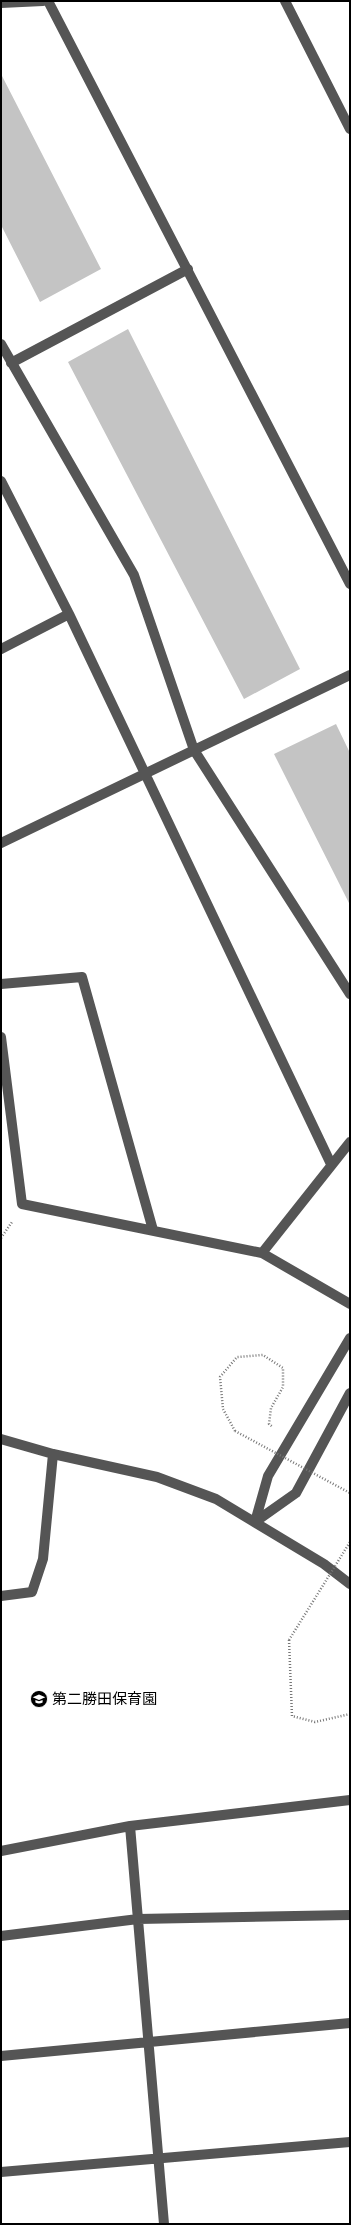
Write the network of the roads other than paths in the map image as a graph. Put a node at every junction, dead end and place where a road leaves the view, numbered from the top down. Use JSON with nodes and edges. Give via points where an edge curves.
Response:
{"nodes":[{"id":1,"x":43,"y":1,"type":"edge"},
{"id":2,"x":48,"y":1,"type":"edge"},
{"id":3,"x":284,"y":1,"type":"edge"},
{"id":4,"x":1,"y":3,"type":"edge"},
{"id":5,"x":350,"y":129,"type":"edge"},
{"id":6,"x":188,"y":268,"type":"junction"},
{"id":7,"x":1,"y":344,"type":"edge"},
{"id":8,"x":11,"y":363,"type":"junction"},
{"id":9,"x":1,"y":481,"type":"edge"},
{"id":10,"x":350,"y":584,"type":"edge"},
{"id":11,"x":69,"y":614,"type":"junction"},
{"id":12,"x":1,"y":649,"type":"edge"},
{"id":13,"x":350,"y":675,"type":"edge"},
{"id":14,"x":194,"y":750,"type":"junction"},
{"id":15,"x":144,"y":775,"type":"junction"},
{"id":16,"x":1,"y":843,"type":"edge"},
{"id":17,"x":1,"y":984,"type":"edge"},
{"id":18,"x":350,"y":994,"type":"edge"},
{"id":19,"x":1,"y":1036,"type":"edge"},
{"id":20,"x":350,"y":1142,"type":"edge"},
{"id":21,"x":331,"y":1164,"type":"junction"},
{"id":22,"x":153,"y":1230,"type":"junction"},
{"id":23,"x":262,"y":1253,"type":"junction"},
{"id":24,"x":350,"y":1304,"type":"edge"},
{"id":25,"x":350,"y":1338,"type":"edge"},
{"id":26,"x":350,"y":1393,"type":"edge"},
{"id":27,"x":1,"y":1439,"type":"edge"},
{"id":28,"x":53,"y":1454,"type":"junction"},
{"id":29,"x":255,"y":1522,"type":"junction"},
{"id":30,"x":350,"y":1584,"type":"edge"},
{"id":31,"x":1,"y":1596,"type":"edge"},
{"id":32,"x":350,"y":1800,"type":"edge"},
{"id":33,"x":130,"y":1826,"type":"junction"},
{"id":34,"x":1,"y":1851,"type":"edge"},
{"id":35,"x":350,"y":1914,"type":"edge"},
{"id":36,"x":138,"y":1919,"type":"junction"},
{"id":37,"x":1,"y":1936,"type":"edge"},
{"id":38,"x":350,"y":2023,"type":"edge"},
{"id":39,"x":148,"y":2043,"type":"junction"},
{"id":40,"x":1,"y":2056,"type":"edge"},
{"id":41,"x":350,"y":2142,"type":"edge"},
{"id":42,"x":158,"y":2158,"type":"junction"},
{"id":43,"x":1,"y":2172,"type":"edge"},
{"id":44,"x":164,"y":2224,"type":"edge"}],
"edges":[{"from":1,"to":4,"type":"street"},
{"from":2,"to":6,"type":"street"},
{"from":3,"to":5,"type":"street"},
{"from":6,"to":8,"type":"street"},
{"from":6,"to":10,"type":"street"},
{"from":7,"to":8,"type":"street"},
{"from":8,"to":14,"type":"street","via":[[134,575]]},
{"from":9,"to":11,"type":"street"},
{"from":11,"to":12,"type":"street"},
{"from":11,"to":15,"type":"street"},
{"from":13,"to":14,"type":"street"},
{"from":14,"to":15,"type":"street"},
{"from":14,"to":18,"type":"street"},
{"from":15,"to":16,"type":"street"},
{"from":15,"to":21,"type":"street"},
{"from":17,"to":22,"type":"street","via":[[82,977]]},
{"from":19,"to":22,"type":"street","via":[[22,1204]]},
{"from":20,"to":21,"type":"street"},
{"from":21,"to":23,"type":"street"},
{"from":22,"to":23,"type":"street"},
{"from":23,"to":24,"type":"street"},
{"from":25,"to":29,"type":"street","via":[[268,1476]]},
{"from":26,"to":29,"type":"street","via":[[296,1493]]},
{"from":27,"to":28,"type":"street"},
{"from":28,"to":29,"type":"street","via":[[157,1477],[216,1499]]},
{"from":28,"to":31,"type":"street","via":[[44,1559],[32,1592]]},
{"from":29,"to":30,"type":"street","via":[[324,1564]]},
{"from":32,"to":33,"type":"street"},
{"from":33,"to":34,"type":"street"},
{"from":33,"to":36,"type":"street"},
{"from":35,"to":36,"type":"street"},
{"from":36,"to":37,"type":"street"},
{"from":36,"to":39,"type":"street"},
{"from":38,"to":39,"type":"street"},
{"from":39,"to":40,"type":"street"},
{"from":39,"to":42,"type":"street"},
{"from":41,"to":42,"type":"street"},
{"from":42,"to":43,"type":"street"},
{"from":42,"to":44,"type":"street"}]}
